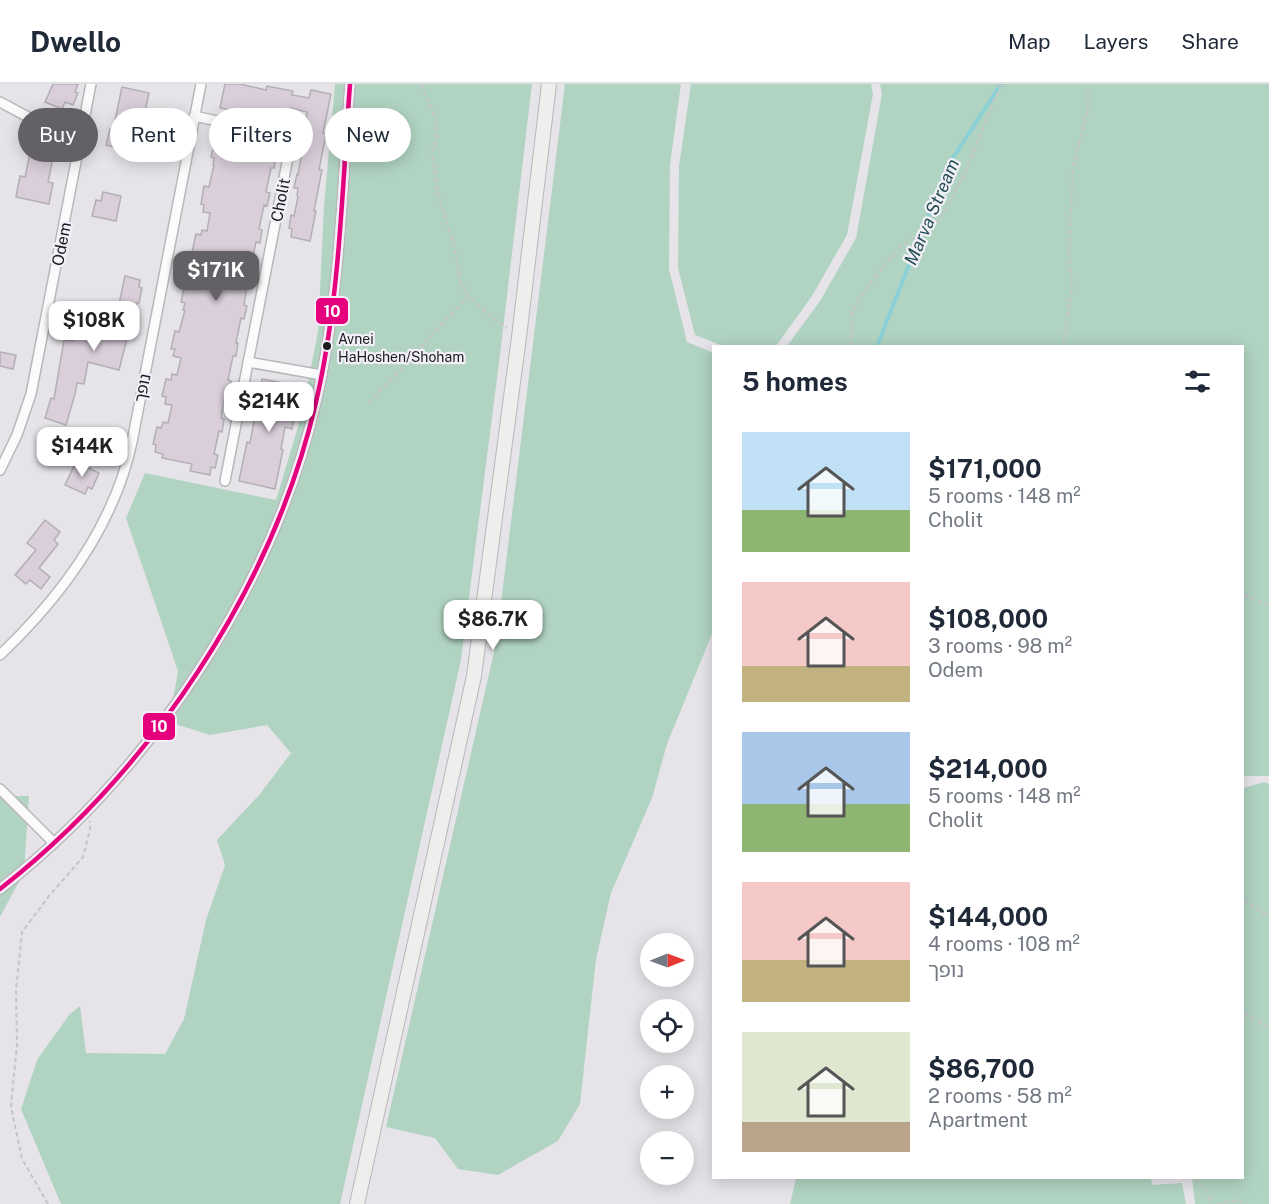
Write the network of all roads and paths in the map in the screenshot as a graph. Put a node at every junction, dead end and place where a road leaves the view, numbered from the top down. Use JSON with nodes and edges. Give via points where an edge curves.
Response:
{"nodes":[{"id":1,"x":92,"y":84,"type":"edge"},
{"id":2,"x":201,"y":84,"type":"edge"},
{"id":3,"x":350,"y":84,"type":"edge"},
{"id":4,"x":421,"y":84,"type":"edge"},
{"id":5,"x":549,"y":84,"type":"edge"},
{"id":6,"x":1000,"y":84,"type":"edge"},
{"id":7,"x":1088,"y":84,"type":"edge"},
{"id":8,"x":0,"y":102,"type":"edge"},
{"id":9,"x":87,"y":108,"type":"edge"},
{"id":10,"x":196,"y":108,"type":"edge"},
{"id":11,"x":18,"y":112,"type":"edge"},
{"id":12,"x":197,"y":117,"type":"edge"},
{"id":13,"x":77,"y":162,"type":"edge"},
{"id":14,"x":185,"y":162,"type":"edge"},
{"id":15,"x":468,"y":297,"type":"junction"},
{"id":16,"x":519,"y":337,"type":"junction"},
{"id":17,"x":852,"y":345,"type":"edge"},
{"id":18,"x":1063,"y":345,"type":"edge"},
{"id":19,"x":248,"y":362,"type":"junction"},
{"id":20,"x":322,"y":375,"type":"junction"},
{"id":21,"x":369,"y":403,"type":"dead end"},
{"id":22,"x":0,"y":470,"type":"edge"},
{"id":23,"x":225,"y":481,"type":"dead end"},
{"id":24,"x":1244,"y":595,"type":"edge"},
{"id":25,"x":1269,"y":606,"type":"edge"},
{"id":26,"x":0,"y":655,"type":"edge"},
{"id":27,"x":0,"y":789,"type":"edge"},
{"id":28,"x":91,"y":807,"type":"junction"},
{"id":29,"x":54,"y":843,"type":"junction"},
{"id":30,"x":0,"y":889,"type":"edge"},
{"id":31,"x":1244,"y":900,"type":"edge"},
{"id":32,"x":1269,"y":917,"type":"edge"},
{"id":33,"x":1244,"y":1014,"type":"edge"},
{"id":34,"x":1269,"y":1027,"type":"edge"},
{"id":35,"x":1197,"y":1179,"type":"edge"},
{"id":36,"x":48,"y":1204,"type":"edge"},
{"id":37,"x":357,"y":1204,"type":"edge"},
{"id":38,"x":1210,"y":1204,"type":"edge"},
{"id":39,"x":1217,"y":1204,"type":"edge"},
{"id":40,"x":1247,"y":1204,"type":"edge"}],
"edges":[{"from":1,"to":9,"type":"street","name":"Odem"},
{"from":2,"to":10,"type":"street","name":"נופך"},
{"from":3,"to":20,"type":"street","via":[[334,293]]},
{"from":4,"to":15,"type":"path","via":[[437,134],[432,153],[438,194],[460,281]]},
{"from":5,"to":16,"type":"main road"},
{"from":6,"to":17,"type":"path","via":[[964,174],[940,220],[899,248],[852,312]]},
{"from":7,"to":18,"type":"path","via":[[1088,110],[1073,166],[1069,253],[1072,288]]},
{"from":8,"to":11,"type":"street"},
{"from":12,"to":19,"type":"street","name":"Cholit","via":[[292,136]]},
{"from":13,"to":22,"type":"street","name":"Odem","via":[[31,394]]},
{"from":14,"to":26,"type":"street","name":"נופך","via":[[132,442],[120,486],[76,567],[36,618]]},
{"from":15,"to":16,"type":"path"},
{"from":15,"to":21,"type":"path"},
{"from":16,"to":37,"type":"main road","via":[[474,676]]},
{"from":19,"to":20,"type":"street"},
{"from":19,"to":23,"type":"street","name":"Cholit"},
{"from":20,"to":28,"type":"street","via":[[289,493],[235,609],[162,722]]},
{"from":24,"to":25,"type":"path"},
{"from":27,"to":29,"type":"street"},
{"from":28,"to":29,"type":"street"},
{"from":28,"to":36,"type":"path","via":[[83,857],[22,932],[11,1107],[22,1159]]},
{"from":29,"to":30,"type":"street"},
{"from":31,"to":32,"type":"path"},
{"from":33,"to":34,"type":"path"},
{"from":35,"to":38,"type":"path","via":[[1210,1196]]},
{"from":39,"to":40,"type":"path","via":[[1238,1200]]}]}
